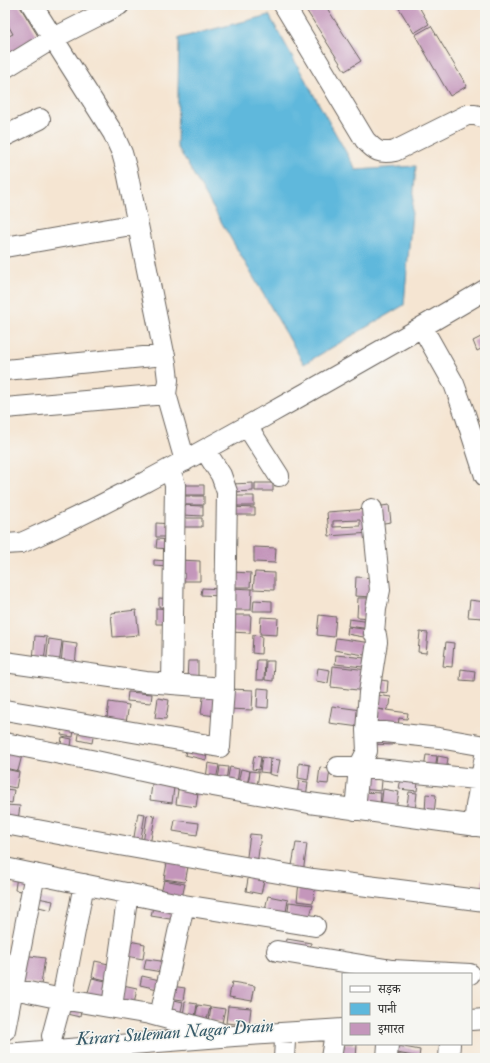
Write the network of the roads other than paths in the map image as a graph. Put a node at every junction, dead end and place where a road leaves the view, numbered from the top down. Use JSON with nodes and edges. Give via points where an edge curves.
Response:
{"nodes":[{"id":1,"x":32,"y":5,"type":"edge"},
{"id":2,"x":284,"y":5,"type":"edge"},
{"id":3,"x":111,"y":7,"type":"edge"},
{"id":4,"x":52,"y":39,"type":"junction"},
{"id":5,"x":5,"y":68,"type":"edge"},
{"id":6,"x":485,"y":118,"type":"edge"},
{"id":7,"x":40,"y":119,"type":"dead end"},
{"id":8,"x":5,"y":136,"type":"edge"},
{"id":9,"x":137,"y":224,"type":"junction"},
{"id":10,"x":5,"y":247,"type":"edge"},
{"id":11,"x":485,"y":290,"type":"edge"},
{"id":12,"x":422,"y":327,"type":"junction"},
{"id":13,"x":164,"y":355,"type":"junction"},
{"id":14,"x":5,"y":370,"type":"edge"},
{"id":15,"x":166,"y":394,"type":"junction"},
{"id":16,"x":5,"y":408,"type":"edge"},
{"id":17,"x":247,"y":426,"type":"junction"},
{"id":18,"x":205,"y":450,"type":"junction"},
{"id":19,"x":178,"y":465,"type":"junction"},
{"id":20,"x":279,"y":476,"type":"dead end"},
{"id":21,"x":485,"y":476,"type":"edge"},
{"id":22,"x":372,"y":510,"type":"dead end"},
{"id":23,"x":5,"y":544,"type":"edge"},
{"id":24,"x":6,"y":666,"type":"edge"},
{"id":25,"x":172,"y":684,"type":"junction"},
{"id":26,"x":224,"y":688,"type":"junction"},
{"id":27,"x":5,"y":710,"type":"edge"},
{"id":28,"x":366,"y":730,"type":"junction"},
{"id":29,"x":5,"y":743,"type":"edge"},
{"id":30,"x":485,"y":746,"type":"edge"},
{"id":31,"x":485,"y":756,"type":"edge"},
{"id":32,"x":338,"y":767,"type":"dead end"},
{"id":33,"x":359,"y":767,"type":"junction"},
{"id":34,"x":483,"y":780,"type":"edge"},
{"id":35,"x":355,"y":810,"type":"junction"},
{"id":36,"x":5,"y":824,"type":"edge"},
{"id":37,"x":480,"y":826,"type":"edge"},
{"id":38,"x":5,"y":868,"type":"edge"},
{"id":39,"x":36,"y":874,"type":"junction"},
{"id":40,"x":84,"y":884,"type":"junction"},
{"id":41,"x":128,"y":893,"type":"junction"},
{"id":42,"x":485,"y":901,"type":"edge"},
{"id":43,"x":184,"y":905,"type":"junction"},
{"id":44,"x":315,"y":926,"type":"dead end"},
{"id":45,"x":276,"y":951,"type":"dead end"},
{"id":46,"x":450,"y":973,"type":"edge"},
{"id":47,"x":472,"y":974,"type":"edge"},
{"id":48,"x":485,"y":975,"type":"edge"},
{"id":49,"x":11,"y":984,"type":"edge"},
{"id":50,"x":62,"y":999,"type":"junction"},
{"id":51,"x":112,"y":1007,"type":"junction"},
{"id":52,"x":160,"y":1016,"type":"junction"},
{"id":53,"x":485,"y":1019,"type":"edge"},
{"id":54,"x":472,"y":1020,"type":"edge"},
{"id":55,"x":5,"y":1030,"type":"edge"},
{"id":56,"x":338,"y":1034,"type":"edge"},
{"id":57,"x":52,"y":1036,"type":"dead end"},
{"id":58,"x":234,"y":1036,"type":"junction"},
{"id":59,"x":388,"y":1045,"type":"edge"},
{"id":60,"x":450,"y":1045,"type":"edge"},
{"id":61,"x":5,"y":1054,"type":"edge"},
{"id":62,"x":332,"y":1058,"type":"edge"},
{"id":63,"x":387,"y":1058,"type":"edge"},
{"id":64,"x":449,"y":1058,"type":"edge"}],
"edges":[{"from":1,"to":4,"type":"street"},
{"from":2,"to":6,"type":"street","via":[[372,148],[387,152],[395,150],[467,115]]},
{"from":3,"to":4,"type":"street"},
{"from":4,"to":5,"type":"street"},
{"from":4,"to":9,"type":"street","via":[[112,133],[122,154]]},
{"from":7,"to":8,"type":"street"},
{"from":9,"to":10,"type":"street"},
{"from":9,"to":13,"type":"street"},
{"from":11,"to":12,"type":"street"},
{"from":12,"to":17,"type":"street"},
{"from":12,"to":21,"type":"street","via":[[454,384]]},
{"from":13,"to":14,"type":"street"},
{"from":13,"to":15,"type":"street","via":[[168,380]]},
{"from":15,"to":16,"type":"street"},
{"from":15,"to":19,"type":"street"},
{"from":17,"to":18,"type":"street"},
{"from":17,"to":20,"type":"street"},
{"from":18,"to":19,"type":"street"},
{"from":18,"to":26,"type":"street","via":[[221,475],[227,492]]},
{"from":19,"to":23,"type":"street","via":[[75,519],[21,543]]},
{"from":19,"to":25,"type":"street","via":[[175,485]]},
{"from":22,"to":28,"type":"street","via":[[380,590],[375,617],[374,633],[377,642]]},
{"from":24,"to":25,"type":"street"},
{"from":25,"to":26,"type":"street"},
{"from":26,"to":27,"type":"street","via":[[220,747]]},
{"from":28,"to":30,"type":"street"},
{"from":28,"to":33,"type":"street","via":[[367,751]]},
{"from":29,"to":35,"type":"street","via":[[202,784]]},
{"from":31,"to":34,"type":"street"},
{"from":32,"to":33,"type":"street"},
{"from":33,"to":34,"type":"street"},
{"from":33,"to":35,"type":"street"},
{"from":34,"to":37,"type":"street","via":[[476,806]]},
{"from":35,"to":37,"type":"street"},
{"from":36,"to":42,"type":"street","via":[[313,879]]},
{"from":38,"to":39,"type":"street"},
{"from":39,"to":40,"type":"street"},
{"from":39,"to":49,"type":"street"},
{"from":40,"to":41,"type":"street"},
{"from":40,"to":50,"type":"street"},
{"from":41,"to":43,"type":"street"},
{"from":41,"to":51,"type":"street"},
{"from":43,"to":44,"type":"street"},
{"from":43,"to":52,"type":"street"},
{"from":45,"to":46,"type":"street","via":[[392,970]]},
{"from":47,"to":48,"type":"street"},
{"from":49,"to":50,"type":"street"},
{"from":49,"to":55,"type":"street"},
{"from":50,"to":51,"type":"street"},
{"from":50,"to":57,"type":"street"},
{"from":51,"to":52,"type":"street"},
{"from":52,"to":58,"type":"street"},
{"from":53,"to":54,"type":"street"},
{"from":56,"to":58,"type":"street"},
{"from":56,"to":62,"type":"street"},
{"from":58,"to":61,"type":"street"},
{"from":59,"to":63,"type":"street"},
{"from":60,"to":64,"type":"street"}]}
